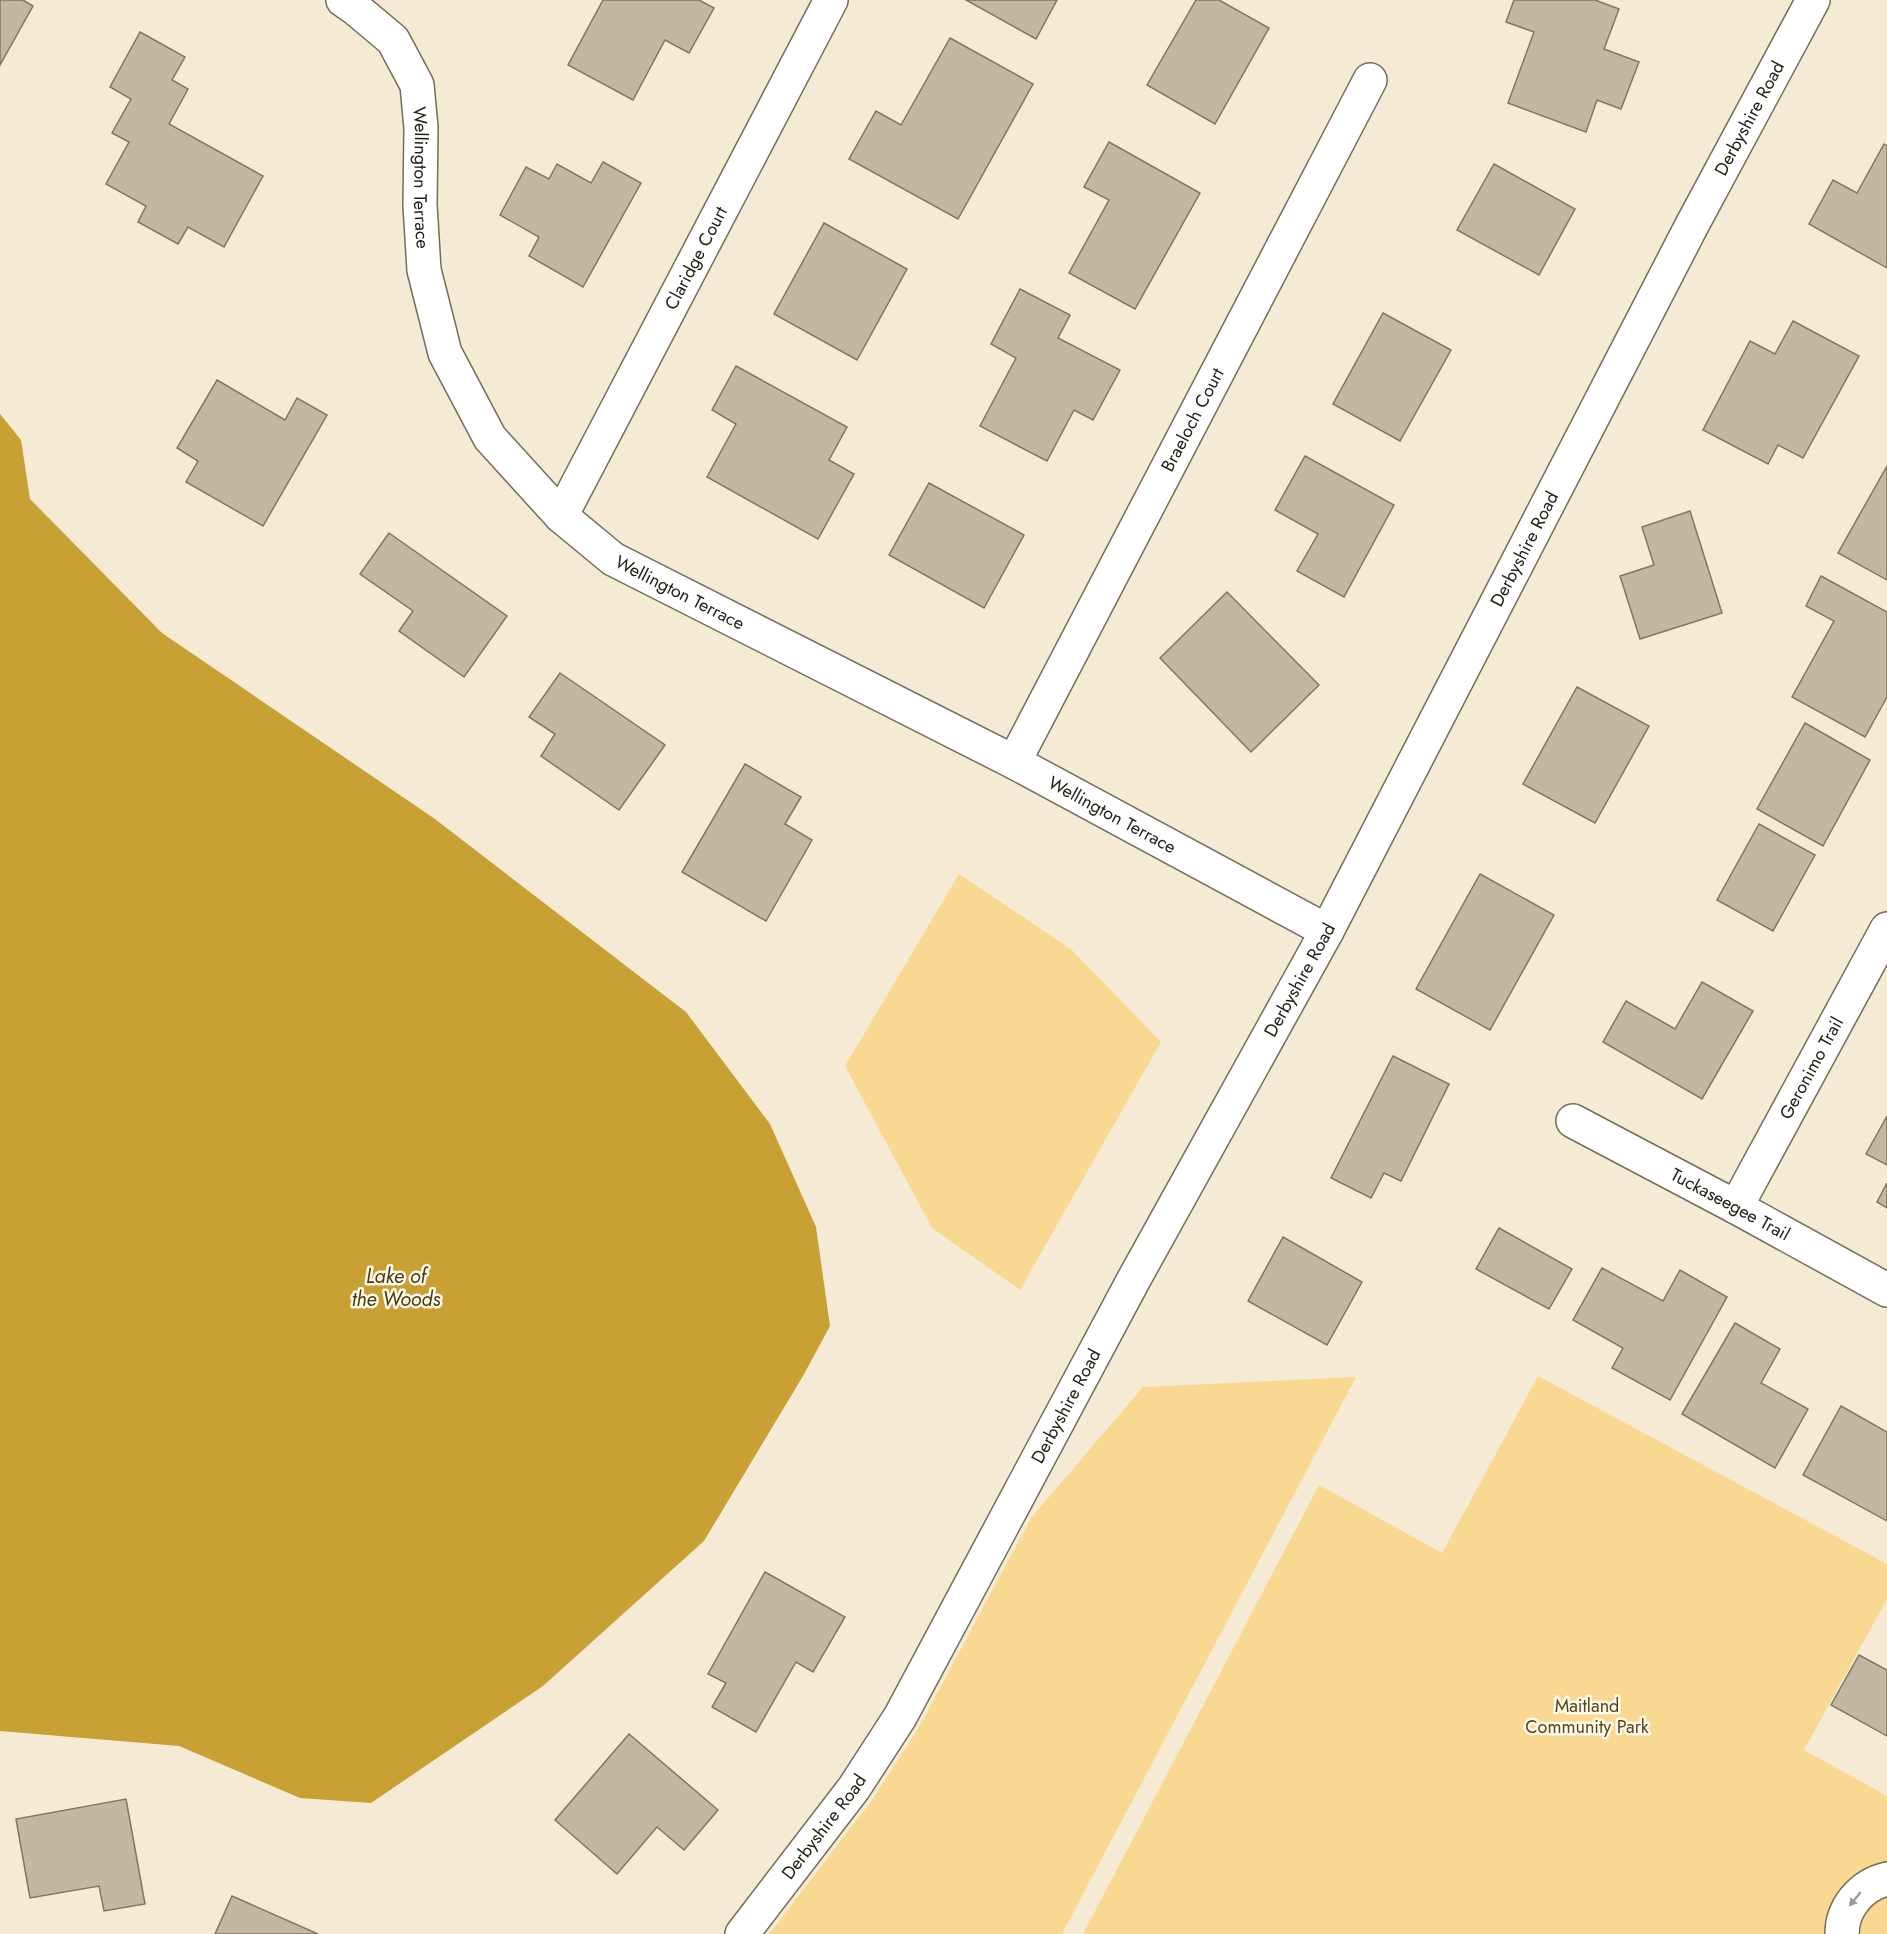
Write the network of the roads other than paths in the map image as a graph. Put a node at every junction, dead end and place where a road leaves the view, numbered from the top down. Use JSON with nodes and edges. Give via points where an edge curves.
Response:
{"nodes":[{"id":1,"x":343,"y":0,"type":"edge"},
{"id":2,"x":831,"y":0,"type":"edge"},
{"id":3,"x":1813,"y":0,"type":"edge"},
{"id":4,"x":1370,"y":80,"type":"dead end"},
{"id":5,"x":561,"y":516,"type":"junction"},
{"id":6,"x":1014,"y":762,"type":"junction"},
{"id":7,"x":1887,"y":929,"type":"edge"},
{"id":8,"x":1327,"y":931,"type":"junction"},
{"id":9,"x":1573,"y":1121,"type":"dead end"},
{"id":10,"x":1736,"y":1207,"type":"junction"},
{"id":11,"x":1887,"y":1290,"type":"edge"},
{"id":12,"x":1887,"y":1879,"type":"edge"},
{"id":13,"x":742,"y":1934,"type":"edge"},
{"id":14,"x":1842,"y":1934,"type":"edge"}],
"edges":[{"from":1,"to":5,"type":"street","name":"Wellington Terrace","via":[[393,40],[417,85],[424,270],[445,353],[490,438]]},
{"from":2,"to":5,"type":"street","name":"Claridge Court"},
{"from":3,"to":8,"type":"street","name":"Derbyshire Road","via":[[1686,236]]},
{"from":4,"to":6,"type":"street","name":"Braeloch Court"},
{"from":5,"to":6,"type":"street","name":"Wellington Terrace","via":[[613,558]]},
{"from":6,"to":8,"type":"street","name":"Wellington Terrace"},
{"from":7,"to":10,"type":"street","name":"Geronimo Trail"},
{"from":8,"to":13,"type":"street","name":"Derbyshire Road","via":[[1128,1290],[900,1718],[854,1788]]},
{"from":9,"to":10,"type":"street","name":"Tuckaseegee Trail"},
{"from":10,"to":11,"type":"street","name":"Tuckaseegee Trail"},
{"from":12,"to":14,"type":"street","one_way":true,"via":[[1861,1892],[1849,1907]]}]}
